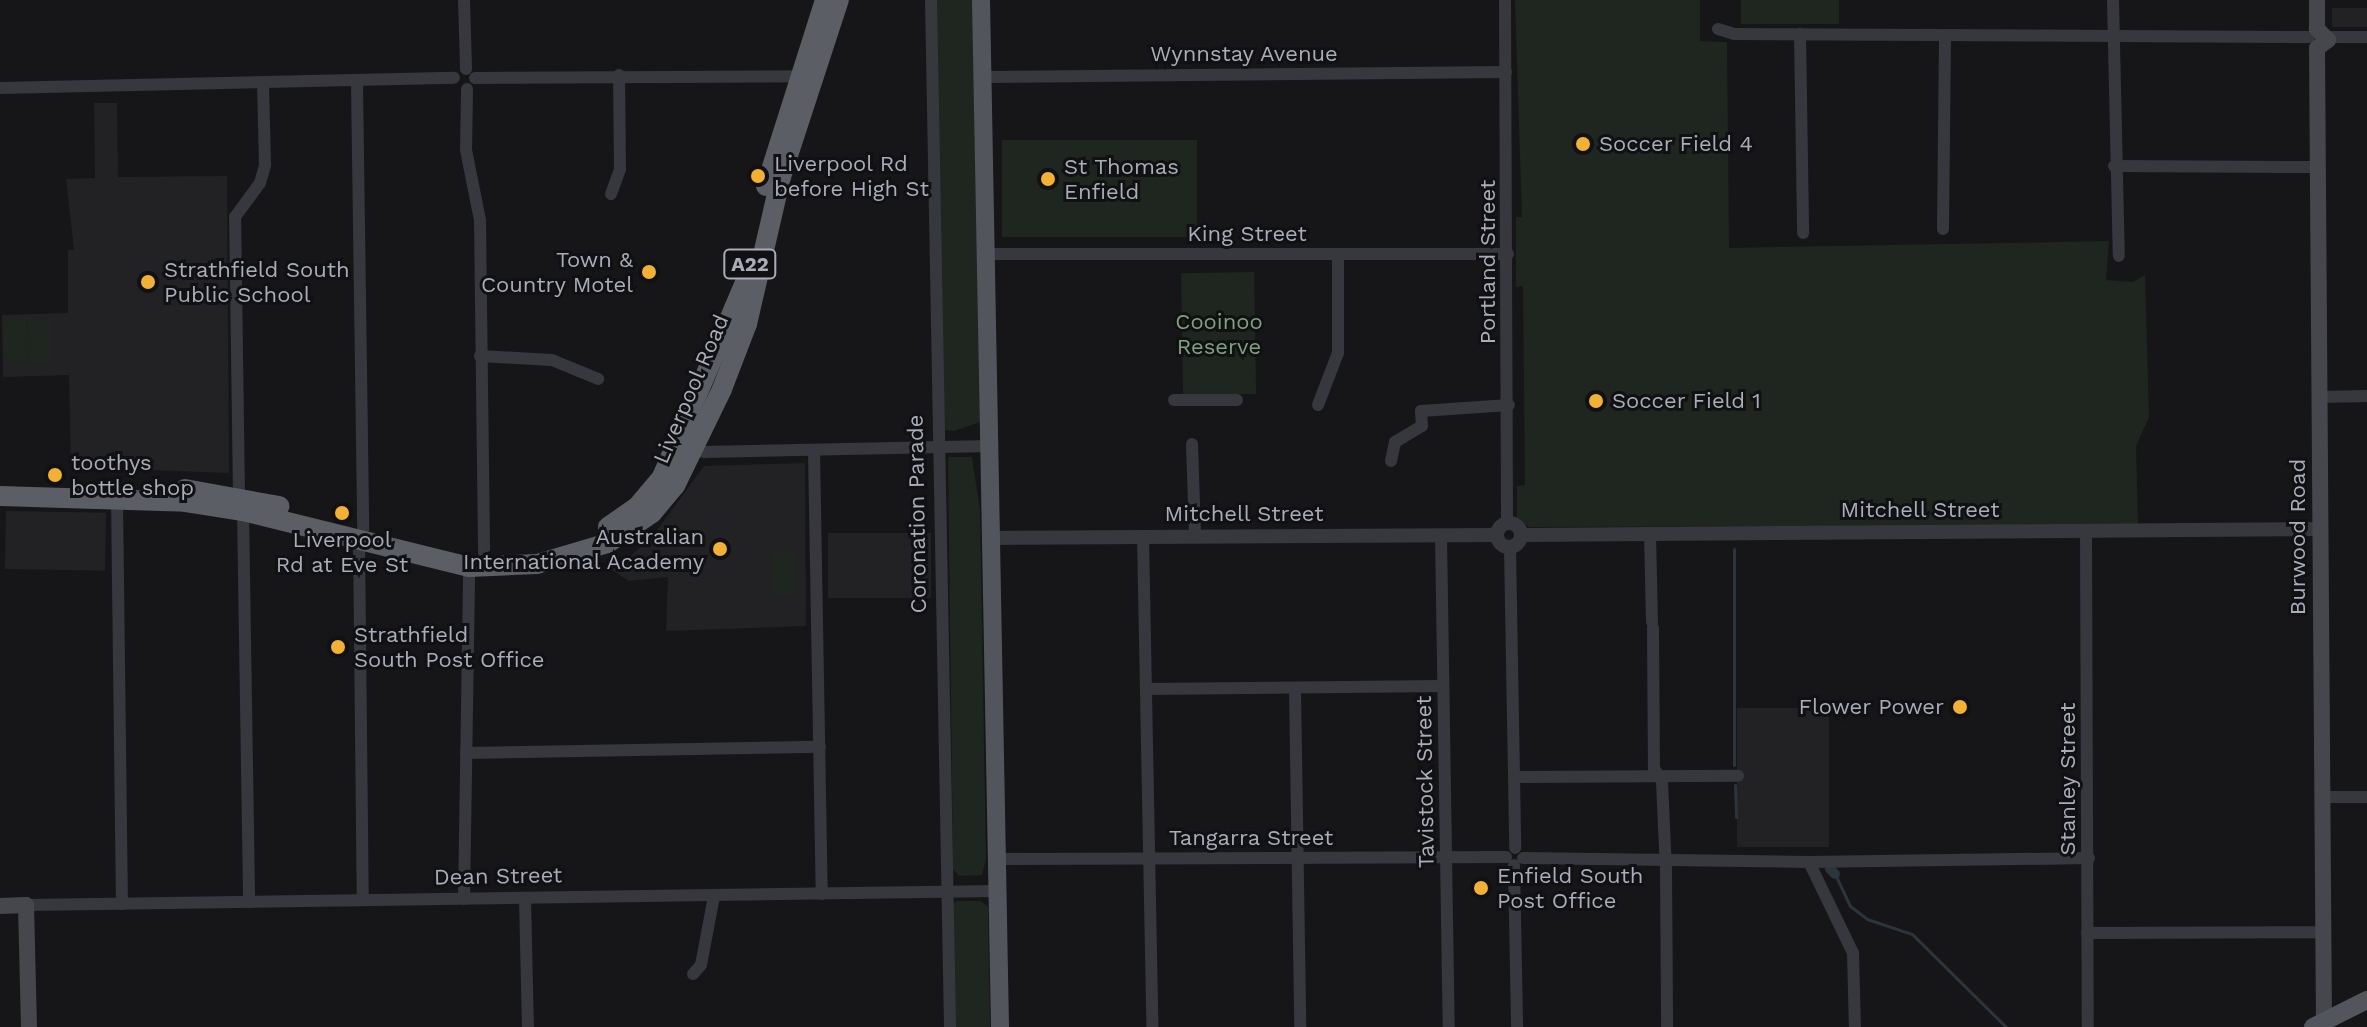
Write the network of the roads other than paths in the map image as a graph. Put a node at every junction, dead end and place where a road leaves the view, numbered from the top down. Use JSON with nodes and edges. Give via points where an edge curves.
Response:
{"nodes":[{"id":1,"x":464,"y":0,"type":"edge"},
{"id":2,"x":825,"y":0,"type":"edge"},
{"id":3,"x":839,"y":0,"type":"edge"},
{"id":4,"x":931,"y":0,"type":"edge"},
{"id":5,"x":981,"y":0,"type":"edge"},
{"id":6,"x":1505,"y":0,"type":"edge"},
{"id":7,"x":2113,"y":0,"type":"edge"},
{"id":8,"x":2317,"y":0,"type":"edge"},
{"id":9,"x":1718,"y":29,"type":"dead end"},
{"id":10,"x":1800,"y":34,"type":"junction"},
{"id":11,"x":1945,"y":35,"type":"junction"},
{"id":12,"x":2113,"y":36,"type":"junction"},
{"id":13,"x":2367,"y":37,"type":"edge"},
{"id":14,"x":2318,"y":38,"type":"junction"},
{"id":15,"x":1506,"y":72,"type":"junction"},
{"id":16,"x":619,"y":75,"type":"junction"},
{"id":17,"x":807,"y":76,"type":"junction"},
{"id":18,"x":983,"y":77,"type":"junction"},
{"id":19,"x":469,"y":79,"type":"junction"},
{"id":20,"x":357,"y":83,"type":"junction"},
{"id":21,"x":263,"y":84,"type":"junction"},
{"id":22,"x":0,"y":88,"type":"edge"},
{"id":23,"x":2114,"y":166,"type":"junction"},
{"id":24,"x":2318,"y":167,"type":"junction"},
{"id":25,"x":611,"y":194,"type":"dead end"},
{"id":26,"x":1943,"y":229,"type":"dead end"},
{"id":27,"x":1803,"y":233,"type":"dead end"},
{"id":28,"x":986,"y":254,"type":"junction"},
{"id":29,"x":1338,"y":254,"type":"junction"},
{"id":30,"x":1508,"y":254,"type":"junction"},
{"id":31,"x":2119,"y":256,"type":"dead end"},
{"id":32,"x":480,"y":356,"type":"junction"},
{"id":33,"x":598,"y":379,"type":"dead end"},
{"id":34,"x":2367,"y":396,"type":"edge"},
{"id":35,"x":2319,"y":397,"type":"junction"},
{"id":36,"x":1174,"y":400,"type":"dead end"},
{"id":37,"x":1237,"y":400,"type":"dead end"},
{"id":38,"x":1318,"y":405,"type":"dead end"},
{"id":39,"x":1509,"y":405,"type":"junction"},
{"id":40,"x":1192,"y":444,"type":"dead end"},
{"id":41,"x":990,"y":446,"type":"junction"},
{"id":42,"x":687,"y":447,"type":"junction"},
{"id":43,"x":940,"y":447,"type":"junction"},
{"id":44,"x":814,"y":450,"type":"junction"},
{"id":45,"x":1391,"y":461,"type":"dead end"},
{"id":46,"x":0,"y":484,"type":"edge"},
{"id":47,"x":0,"y":496,"type":"edge"},
{"id":48,"x":117,"y":499,"type":"junction"},
{"id":49,"x":241,"y":503,"type":"junction"},
{"id":50,"x":1507,"y":523,"type":"junction"},
{"id":51,"x":2320,"y":529,"type":"junction"},
{"id":52,"x":2086,"y":532,"type":"junction"},
{"id":53,"x":1650,"y":534,"type":"junction"},
{"id":54,"x":361,"y":535,"type":"junction"},
{"id":55,"x":1497,"y":535,"type":"junction"},
{"id":56,"x":1143,"y":536,"type":"junction"},
{"id":57,"x":1195,"y":536,"type":"junction"},
{"id":58,"x":1441,"y":536,"type":"junction"},
{"id":59,"x":991,"y":538,"type":"junction"},
{"id":60,"x":1516,"y":541,"type":"junction"},
{"id":61,"x":476,"y":560,"type":"junction"},
{"id":62,"x":1443,"y":686,"type":"junction"},
{"id":63,"x":1147,"y":689,"type":"junction"},
{"id":64,"x":1295,"y":690,"type":"junction"},
{"id":65,"x":820,"y":747,"type":"junction"},
{"id":66,"x":466,"y":753,"type":"junction"},
{"id":67,"x":1661,"y":776,"type":"junction"},
{"id":68,"x":1738,"y":776,"type":"dead end"},
{"id":69,"x":1514,"y":777,"type":"junction"},
{"id":70,"x":2322,"y":797,"type":"junction"},
{"id":71,"x":2367,"y":797,"type":"edge"},
{"id":72,"x":1514,"y":857,"type":"junction"},
{"id":73,"x":1664,"y":857,"type":"junction"},
{"id":74,"x":1149,"y":858,"type":"junction"},
{"id":75,"x":1446,"y":858,"type":"junction"},
{"id":76,"x":2089,"y":858,"type":"junction"},
{"id":77,"x":997,"y":859,"type":"junction"},
{"id":78,"x":1297,"y":859,"type":"junction"},
{"id":79,"x":1809,"y":862,"type":"junction"},
{"id":80,"x":997,"y":891,"type":"junction"},
{"id":81,"x":947,"y":892,"type":"junction"},
{"id":82,"x":822,"y":894,"type":"junction"},
{"id":83,"x":714,"y":896,"type":"junction"},
{"id":84,"x":525,"y":898,"type":"junction"},
{"id":85,"x":464,"y":899,"type":"junction"},
{"id":86,"x":363,"y":900,"type":"junction"},
{"id":87,"x":249,"y":902,"type":"junction"},
{"id":88,"x":122,"y":904,"type":"junction"},
{"id":89,"x":26,"y":905,"type":"junction"},
{"id":90,"x":0,"y":906,"type":"edge"},
{"id":91,"x":2324,"y":932,"type":"junction"},
{"id":92,"x":2087,"y":933,"type":"junction"},
{"id":93,"x":693,"y":974,"type":"dead end"},
{"id":94,"x":2367,"y":1000,"type":"edge"},
{"id":95,"x":2320,"y":1025,"type":"edge"},
{"id":96,"x":29,"y":1027,"type":"edge"},
{"id":97,"x":528,"y":1027,"type":"edge"},
{"id":98,"x":950,"y":1027,"type":"edge"},
{"id":99,"x":1000,"y":1027,"type":"edge"},
{"id":100,"x":1152,"y":1027,"type":"edge"},
{"id":101,"x":1300,"y":1027,"type":"edge"},
{"id":102,"x":1449,"y":1027,"type":"edge"},
{"id":103,"x":1517,"y":1027,"type":"edge"},
{"id":104,"x":1667,"y":1027,"type":"edge"},
{"id":105,"x":1855,"y":1027,"type":"edge"},
{"id":106,"x":2088,"y":1027,"type":"edge"}],
"edges":[{"from":1,"to":19,"type":"street"},
{"from":2,"to":17,"type":"highway","name":"Liverpool Road","number":"A22"},
{"from":3,"to":17,"type":"highway","name":"Liverpool Road","number":"A22"},
{"from":4,"to":43,"type":"street","name":"Coronation Parade"},
{"from":5,"to":18,"type":"main road"},
{"from":6,"to":15,"type":"street","name":"Portland Street"},
{"from":7,"to":12,"type":"street"},
{"from":8,"to":14,"type":"main road","name":"Burwood Road"},
{"from":9,"to":10,"type":"street"},
{"from":10,"to":11,"type":"street"},
{"from":10,"to":27,"type":"street"},
{"from":11,"to":12,"type":"street"},
{"from":11,"to":26,"type":"street"},
{"from":12,"to":14,"type":"street"},
{"from":12,"to":23,"type":"street"},
{"from":13,"to":14,"type":"street"},
{"from":14,"to":24,"type":"main road","name":"Burwood Road"},
{"from":15,"to":18,"type":"street","name":"Wynnstay Avenue"},
{"from":15,"to":30,"type":"street","name":"Portland Street"},
{"from":16,"to":17,"type":"street"},
{"from":16,"to":19,"type":"street"},
{"from":16,"to":25,"type":"street","via":[[620,169]]},
{"from":17,"to":42,"type":"highway","name":"Liverpool Road","number":"A22","via":[[773,155],[743,289]]},
{"from":18,"to":28,"type":"main road"},
{"from":19,"to":20,"type":"street"},
{"from":19,"to":32,"type":"street","via":[[466,150],[480,220]]},
{"from":20,"to":21,"type":"street"},
{"from":20,"to":54,"type":"street"},
{"from":21,"to":22,"type":"street"},
{"from":21,"to":49,"type":"street","via":[[265,165],[260,183],[235,217]]},
{"from":23,"to":24,"type":"street"},
{"from":23,"to":31,"type":"street"},
{"from":24,"to":35,"type":"main road","name":"Burwood Road"},
{"from":28,"to":29,"type":"street","name":"King Street"},
{"from":28,"to":41,"type":"main road"},
{"from":29,"to":30,"type":"street","name":"King Street"},
{"from":29,"to":38,"type":"street","via":[[1338,353]]},
{"from":30,"to":39,"type":"street","name":"Portland Street"},
{"from":32,"to":33,"type":"street","via":[[552,360]]},
{"from":32,"to":61,"type":"street"},
{"from":34,"to":35,"type":"street"},
{"from":35,"to":51,"type":"main road","name":"Burwood Road"},
{"from":36,"to":37,"type":"street"},
{"from":39,"to":45,"type":"street","via":[[1421,411],[1422,426],[1395,442]]},
{"from":39,"to":50,"type":"street","name":"Portland Street"},
{"from":40,"to":57,"type":"street"},
{"from":41,"to":43,"type":"street"},
{"from":41,"to":59,"type":"main road"},
{"from":42,"to":44,"type":"street"},
{"from":42,"to":61,"type":"highway","name":"Liverpool Road","number":"A22","via":[[651,492],[602,531],[557,547]]},
{"from":43,"to":44,"type":"street"},
{"from":43,"to":81,"type":"street","name":"Coronation Parade"},
{"from":44,"to":65,"type":"street"},
{"from":46,"to":49,"type":"highway","name":"Liverpool Road","number":"A22"},
{"from":47,"to":48,"type":"highway","name":"Liverpool Road","number":"A22"},
{"from":48,"to":49,"type":"highway","name":"Liverpool Road","number":"A22"},
{"from":48,"to":88,"type":"street"},
{"from":49,"to":54,"type":"highway","name":"Liverpool Road","number":"A22"},
{"from":49,"to":87,"type":"street"},
{"from":50,"to":55,"type":"street"},
{"from":50,"to":60,"type":"street","via":[[1517,526]]},
{"from":51,"to":52,"type":"street","name":"Mitchell Street"},
{"from":51,"to":70,"type":"main road","name":"Burwood Road"},
{"from":52,"to":53,"type":"street","name":"Mitchell Street"},
{"from":52,"to":76,"type":"street","name":"Stanley Street"},
{"from":53,"to":60,"type":"street","name":"Mitchell Street"},
{"from":53,"to":67,"type":"street","via":[[1654,768]]},
{"from":54,"to":61,"type":"highway","name":"Liverpool Road","number":"A22"},
{"from":54,"to":86,"type":"street"},
{"from":55,"to":58,"type":"street","name":"Mitchell Street"},
{"from":55,"to":60,"type":"street","via":[[1502,545]]},
{"from":56,"to":57,"type":"street","name":"Mitchell Street"},
{"from":56,"to":59,"type":"street","name":"Mitchell Street"},
{"from":56,"to":63,"type":"street"},
{"from":57,"to":58,"type":"street","name":"Mitchell Street"},
{"from":58,"to":62,"type":"street","name":"Tavistock Street"},
{"from":59,"to":77,"type":"main road"},
{"from":60,"to":69,"type":"street"},
{"from":61,"to":66,"type":"street"},
{"from":62,"to":64,"type":"street"},
{"from":62,"to":75,"type":"street","name":"Tavistock Street"},
{"from":63,"to":64,"type":"street"},
{"from":63,"to":74,"type":"street"},
{"from":64,"to":78,"type":"street"},
{"from":65,"to":66,"type":"street"},
{"from":65,"to":82,"type":"street"},
{"from":66,"to":85,"type":"street"},
{"from":67,"to":68,"type":"street"},
{"from":67,"to":69,"type":"street"},
{"from":67,"to":73,"type":"street"},
{"from":69,"to":72,"type":"street"},
{"from":70,"to":71,"type":"street"},
{"from":70,"to":91,"type":"main road","name":"Burwood Road"},
{"from":72,"to":73,"type":"street","name":"Tangarra Street"},
{"from":72,"to":75,"type":"street","name":"Tangarra Street"},
{"from":72,"to":103,"type":"street"},
{"from":73,"to":79,"type":"street","name":"Tangarra Street"},
{"from":73,"to":104,"type":"street"},
{"from":74,"to":77,"type":"street","name":"Tangarra Street"},
{"from":74,"to":78,"type":"street","name":"Tangarra Street"},
{"from":74,"to":100,"type":"street"},
{"from":75,"to":78,"type":"street","name":"Tangarra Street"},
{"from":75,"to":102,"type":"street","name":"Tavistock Street"},
{"from":76,"to":79,"type":"street","name":"Tangarra Street"},
{"from":76,"to":92,"type":"street","name":"Stanley Street"},
{"from":77,"to":80,"type":"main road"},
{"from":78,"to":101,"type":"street"},
{"from":79,"to":105,"type":"street","via":[[1853,953]]},
{"from":80,"to":81,"type":"street","name":"Dean Street"},
{"from":80,"to":99,"type":"main road"},
{"from":81,"to":82,"type":"street","name":"Dean Street"},
{"from":81,"to":98,"type":"street","name":"Coronation Parade"},
{"from":82,"to":83,"type":"street","name":"Dean Street"},
{"from":83,"to":84,"type":"street","name":"Dean Street"},
{"from":83,"to":93,"type":"street","via":[[701,965]]},
{"from":84,"to":85,"type":"street","name":"Dean Street"},
{"from":84,"to":97,"type":"street"},
{"from":85,"to":86,"type":"street","name":"Dean Street"},
{"from":86,"to":87,"type":"street","name":"Dean Street"},
{"from":87,"to":88,"type":"street","name":"Dean Street"},
{"from":88,"to":89,"type":"street","name":"Dean Street"},
{"from":89,"to":90,"type":"main road","name":"Dean Street"},
{"from":89,"to":96,"type":"main road"},
{"from":91,"to":92,"type":"street"},
{"from":91,"to":95,"type":"main road","name":"Burwood Road"},
{"from":92,"to":106,"type":"street","name":"Stanley Street"},
{"from":94,"to":95,"type":"main road"}]}
